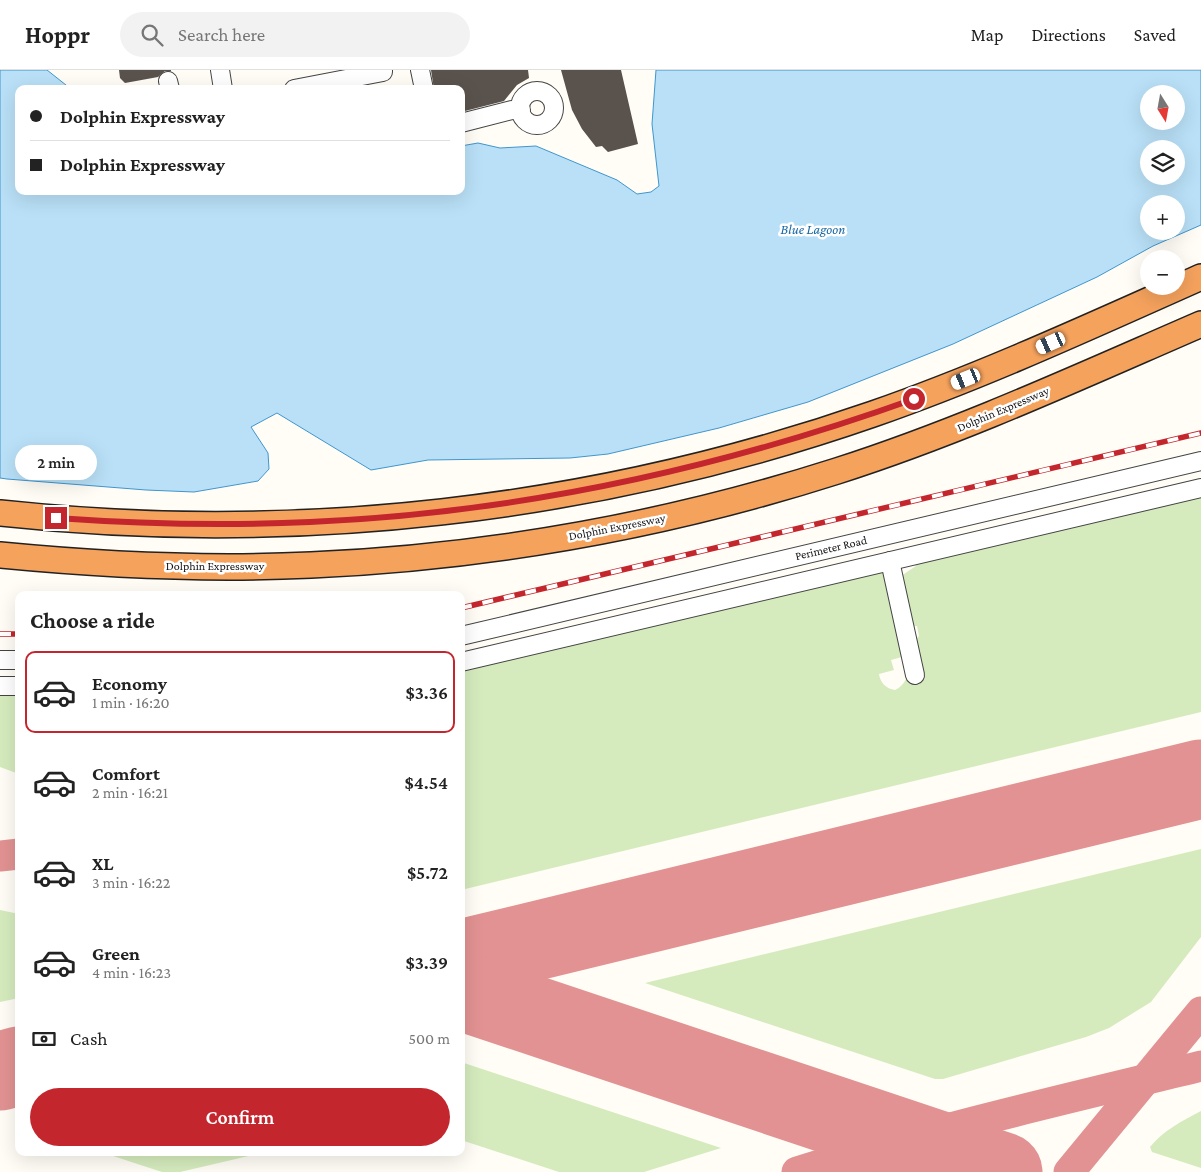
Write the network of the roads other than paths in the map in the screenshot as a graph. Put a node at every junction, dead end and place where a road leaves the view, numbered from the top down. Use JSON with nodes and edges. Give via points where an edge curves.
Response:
{"nodes":[{"id":1,"x":220,"y":70,"type":"edge"},
{"id":2,"x":383,"y":70,"type":"edge"},
{"id":3,"x":420,"y":70,"type":"edge"},
{"id":4,"x":223,"y":85,"type":"edge"},
{"id":5,"x":315,"y":85,"type":"edge"},
{"id":6,"x":423,"y":85,"type":"edge"},
{"id":7,"x":520,"y":110,"type":"dead end"},
{"id":8,"x":465,"y":122,"type":"edge"},
{"id":9,"x":1195,"y":279,"type":"edge"},
{"id":10,"x":1201,"y":324,"type":"edge"},
{"id":11,"x":1201,"y":332,"type":"edge"},
{"id":12,"x":1153,"y":345,"type":"junction"},
{"id":13,"x":1201,"y":461,"type":"edge"},
{"id":14,"x":1201,"y":488,"type":"edge"},
{"id":15,"x":0,"y":505,"type":"edge"},
{"id":16,"x":0,"y":513,"type":"edge"},
{"id":17,"x":56,"y":518,"type":"junction"},
{"id":18,"x":0,"y":555,"type":"edge"},
{"id":19,"x":890,"y":561,"type":"junction"},
{"id":20,"x":465,"y":635,"type":"edge"},
{"id":21,"x":0,"y":660,"type":"edge"},
{"id":22,"x":15,"y":660,"type":"edge"},
{"id":23,"x":465,"y":661,"type":"edge"},
{"id":24,"x":915,"y":675,"type":"dead end"},
{"id":25,"x":0,"y":686,"type":"edge"},
{"id":26,"x":15,"y":686,"type":"edge"}],
"edges":[{"from":1,"to":4,"type":"street"},
{"from":2,"to":5,"type":"street"},
{"from":3,"to":6,"type":"street"},
{"from":7,"to":8,"type":"street"},
{"from":9,"to":17,"type":"highway","via":[[992,368],[873,414],[744,454],[623,483],[484,507],[360,520],[192,524]]},
{"from":10,"to":12,"type":"highway","name":"Dolphin Expressway"},
{"from":11,"to":12,"type":"highway"},
{"from":12,"to":18,"type":"highway","name":"Dolphin Expressway","via":[[911,446],[717,505],[577,535],[436,555],[310,565],[151,566]]},
{"from":13,"to":20,"type":"street","name":"Perimeter Road"},
{"from":14,"to":19,"type":"street"},
{"from":15,"to":17,"type":"highway"},
{"from":16,"to":17,"type":"highway"},
{"from":19,"to":23,"type":"street"},
{"from":19,"to":24,"type":"street"},
{"from":21,"to":22,"type":"street"},
{"from":25,"to":26,"type":"street"}]}
